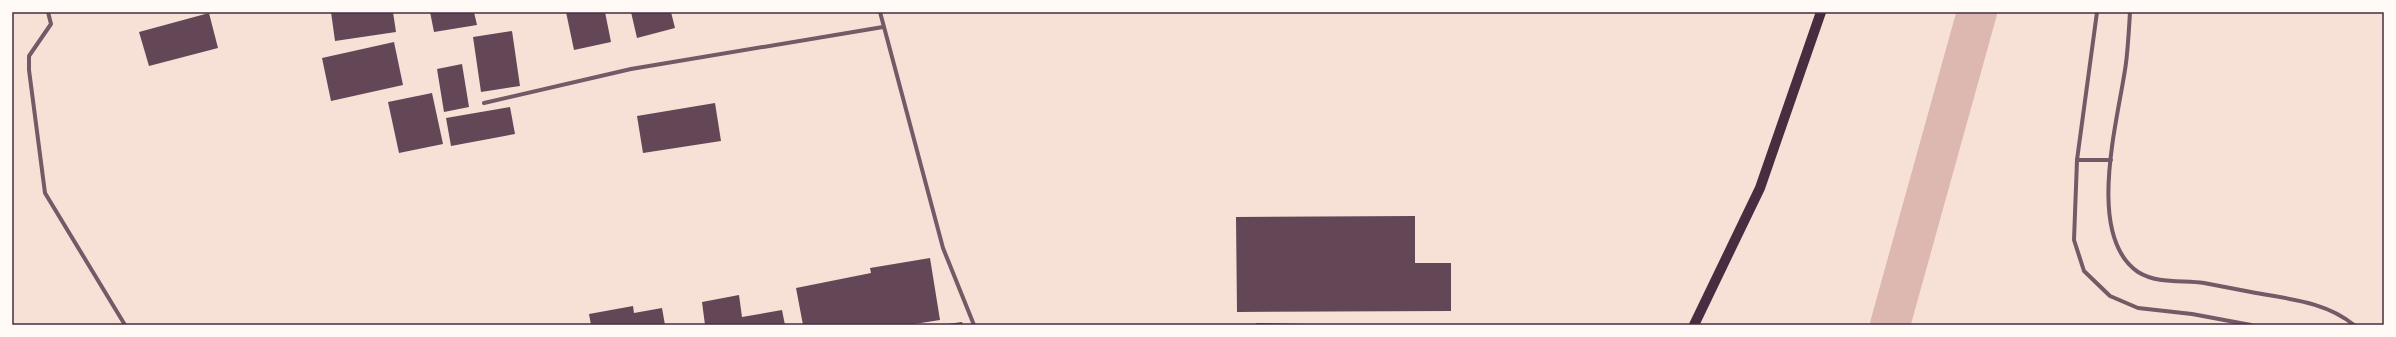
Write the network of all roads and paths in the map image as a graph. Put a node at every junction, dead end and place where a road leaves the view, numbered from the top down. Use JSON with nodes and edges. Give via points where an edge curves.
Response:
{"nodes":[{"id":1,"x":48,"y":12,"type":"edge"},
{"id":2,"x":880,"y":12,"type":"edge"},
{"id":3,"x":1821,"y":12,"type":"edge"},
{"id":4,"x":2097,"y":12,"type":"edge"},
{"id":5,"x":2130,"y":12,"type":"edge"},
{"id":6,"x":883,"y":28,"type":"junction"},
{"id":7,"x":484,"y":103,"type":"dead end"},
{"id":8,"x":2077,"y":160,"type":"junction"},
{"id":9,"x":2111,"y":160,"type":"junction"},
{"id":10,"x":124,"y":325,"type":"edge"},
{"id":11,"x":974,"y":325,"type":"edge"},
{"id":12,"x":1694,"y":325,"type":"edge"},
{"id":13,"x":2251,"y":325,"type":"edge"},
{"id":14,"x":2354,"y":325,"type":"edge"}],
"edges":[{"from":1,"to":10,"type":"street","via":[[51,24],[30,56],[28,70],[45,193]]},
{"from":2,"to":6,"type":"street"},
{"from":3,"to":12,"type":"main road","via":[[1760,188]]},
{"from":4,"to":8,"type":"street"},
{"from":5,"to":9,"type":"street","via":[[2126,62]]},
{"from":6,"to":7,"type":"street","via":[[631,69]]},
{"from":6,"to":11,"type":"street","via":[[943,248]]},
{"from":8,"to":9,"type":"street"},
{"from":8,"to":13,"type":"street","via":[[2074,240],[2084,271],[2110,296],[2138,308],[2192,314]]},
{"from":9,"to":14,"type":"street","via":[[2108,201],[2112,233],[2123,256],[2139,272],[2159,280],[2202,283],[2319,305]]}]}
